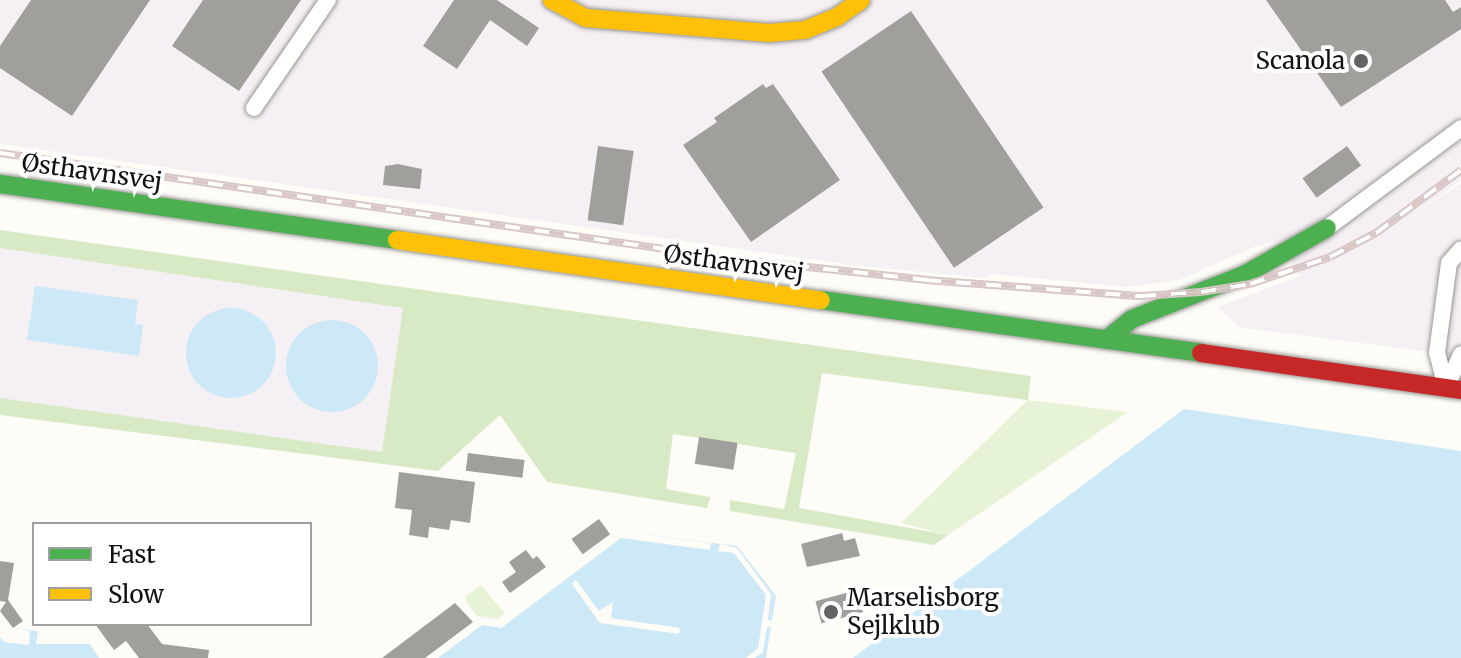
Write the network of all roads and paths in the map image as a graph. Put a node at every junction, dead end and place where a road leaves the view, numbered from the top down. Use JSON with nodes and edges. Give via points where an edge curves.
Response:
{"nodes":[{"id":1,"x":328,"y":0,"type":"edge"},
{"id":2,"x":552,"y":0,"type":"edge"},
{"id":3,"x":861,"y":0,"type":"edge"},
{"id":4,"x":254,"y":108,"type":"dead end"},
{"id":5,"x":1461,"y":128,"type":"edge"},
{"id":6,"x":0,"y":184,"type":"edge"},
{"id":7,"x":1327,"y":228,"type":"joint"},
{"id":8,"x":1461,"y":249,"type":"edge"},
{"id":9,"x":1106,"y":340,"type":"junction"},
{"id":10,"x":1461,"y":354,"type":"edge"},
{"id":11,"x":1454,"y":389,"type":"edge"}],
"edges":[{"from":1,"to":4,"type":"street"},
{"from":2,"to":3,"type":"street","via":[[586,18],[769,33],[805,30]]},
{"from":5,"to":7,"type":"street"},
{"from":6,"to":9,"type":"street","name":"Østhavnsvej"},
{"from":7,"to":9,"type":"street","via":[[1246,274],[1132,319]]},
{"from":8,"to":11,"type":"street","via":[[1449,263],[1437,353]]},
{"from":9,"to":11,"type":"street","name":"Østhavnsvej"},
{"from":10,"to":11,"type":"street"}]}
